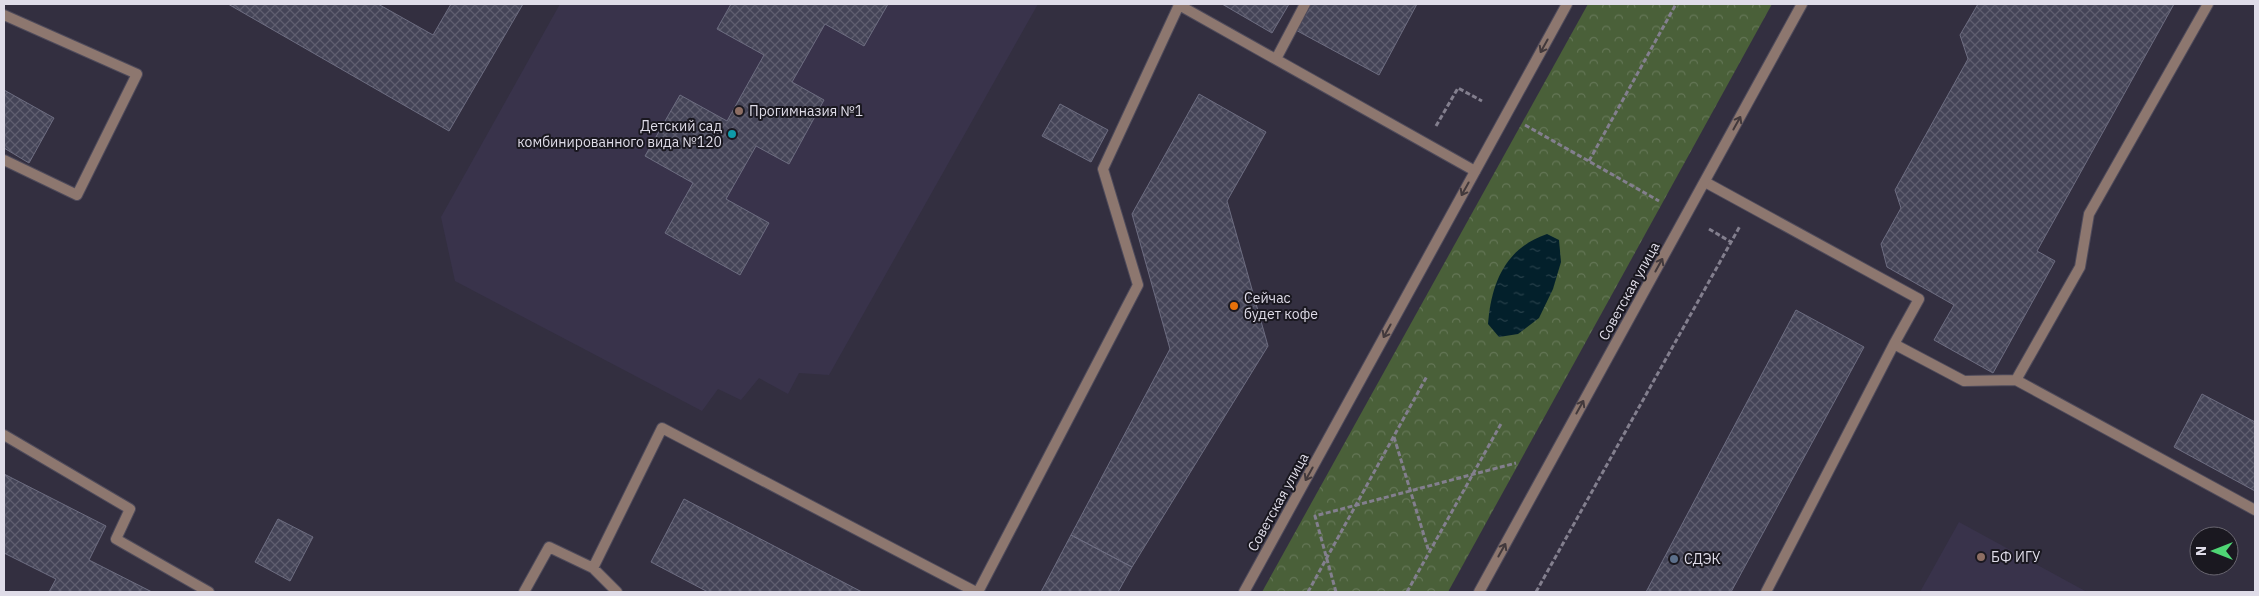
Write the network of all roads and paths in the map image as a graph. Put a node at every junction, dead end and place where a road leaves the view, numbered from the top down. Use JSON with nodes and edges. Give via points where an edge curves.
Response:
{"nodes":[{"id":1,"x":1305,"y":4,"type":"edge"},
{"id":2,"x":1567,"y":4,"type":"edge"},
{"id":3,"x":1676,"y":4,"type":"edge"},
{"id":4,"x":1802,"y":4,"type":"edge"},
{"id":5,"x":2208,"y":4,"type":"edge"},
{"id":6,"x":4,"y":15,"type":"edge"},
{"id":7,"x":1276,"y":59,"type":"junction"},
{"id":8,"x":1482,"y":101,"type":"dead end"},
{"id":9,"x":1524,"y":125,"type":"dead end"},
{"id":10,"x":1426,"y":144,"type":"junction"},
{"id":11,"x":4,"y":160,"type":"edge"},
{"id":12,"x":1589,"y":161,"type":"junction"},
{"id":13,"x":1475,"y":171,"type":"junction"},
{"id":14,"x":1705,"y":182,"type":"junction"},
{"id":15,"x":1659,"y":201,"type":"dead end"},
{"id":16,"x":1750,"y":207,"type":"junction"},
{"id":17,"x":1709,"y":229,"type":"dead end"},
{"id":18,"x":1731,"y":242,"type":"junction"},
{"id":19,"x":1894,"y":344,"type":"junction"},
{"id":20,"x":1427,"y":376,"type":"dead end"},
{"id":21,"x":2016,"y":380,"type":"junction"},
{"id":22,"x":1502,"y":422,"type":"dead end"},
{"id":23,"x":4,"y":435,"type":"edge"},
{"id":24,"x":1394,"y":437,"type":"junction"},
{"id":25,"x":1516,"y":463,"type":"dead end"},
{"id":26,"x":1473,"y":474,"type":"junction"},
{"id":27,"x":1410,"y":491,"type":"junction"},
{"id":28,"x":1356,"y":505,"type":"junction"},
{"id":29,"x":2255,"y":510,"type":"edge"},
{"id":30,"x":1429,"y":552,"type":"junction"},
{"id":31,"x":1327,"y":558,"type":"junction"},
{"id":32,"x":593,"y":568,"type":"junction"},
{"id":33,"x":209,"y":592,"type":"edge"},
{"id":34,"x":524,"y":592,"type":"edge"},
{"id":35,"x":617,"y":592,"type":"edge"},
{"id":36,"x":977,"y":592,"type":"edge"},
{"id":37,"x":1244,"y":592,"type":"edge"},
{"id":38,"x":1308,"y":592,"type":"edge"},
{"id":39,"x":1336,"y":592,"type":"edge"},
{"id":40,"x":1407,"y":592,"type":"edge"},
{"id":41,"x":1478,"y":592,"type":"edge"},
{"id":42,"x":1536,"y":592,"type":"edge"},
{"id":43,"x":1766,"y":592,"type":"edge"}],
"edges":[{"from":1,"to":7,"type":"street"},
{"from":2,"to":13,"type":"street","name":"Советская улица","one_way":true},
{"from":3,"to":12,"type":"path"},
{"from":14,"to":4,"type":"street","name":"Советская улица","one_way":true},
{"from":5,"to":21,"type":"street","via":[[2089,214],[2080,267]]},
{"from":6,"to":11,"type":"street","via":[[137,74],[77,196]]},
{"from":7,"to":10,"type":"street"},
{"from":7,"to":36,"type":"street","via":[[1179,5],[1103,168],[1138,285]]},
{"from":8,"to":10,"type":"path","via":[[1458,88]]},
{"from":9,"to":12,"type":"path"},
{"from":10,"to":13,"type":"street"},
{"from":12,"to":15,"type":"path"},
{"from":13,"to":37,"type":"street","name":"Советская улица","one_way":true},
{"from":14,"to":16,"type":"street"},
{"from":41,"to":14,"type":"street","name":"Советская улица","one_way":true},
{"from":16,"to":18,"type":"path"},
{"from":16,"to":19,"type":"street","via":[[1919,299]]},
{"from":17,"to":18,"type":"path"},
{"from":18,"to":42,"type":"path"},
{"from":19,"to":21,"type":"street","via":[[1964,381]]},
{"from":19,"to":43,"type":"street"},
{"from":20,"to":24,"type":"path"},
{"from":21,"to":29,"type":"street"},
{"from":22,"to":26,"type":"path"},
{"from":23,"to":33,"type":"street","via":[[130,509],[116,539]]},
{"from":24,"to":27,"type":"path"},
{"from":24,"to":28,"type":"path"},
{"from":25,"to":26,"type":"path"},
{"from":26,"to":27,"type":"path"},
{"from":26,"to":30,"type":"path"},
{"from":27,"to":28,"type":"path"},
{"from":27,"to":30,"type":"path"},
{"from":28,"to":31,"type":"path"},
{"from":28,"to":31,"type":"path","via":[[1315,516]]},
{"from":30,"to":40,"type":"path"},
{"from":31,"to":38,"type":"path"},
{"from":31,"to":39,"type":"path"},
{"from":32,"to":34,"type":"street","via":[[549,547]]},
{"from":32,"to":35,"type":"street"},
{"from":32,"to":36,"type":"street","via":[[662,428]]}]}
